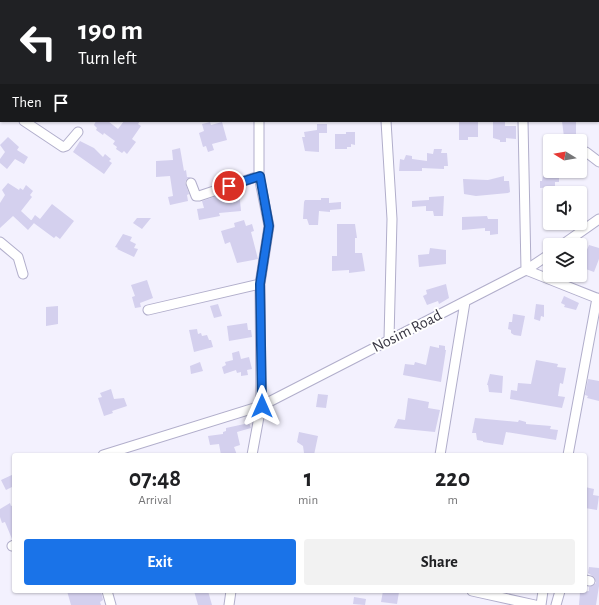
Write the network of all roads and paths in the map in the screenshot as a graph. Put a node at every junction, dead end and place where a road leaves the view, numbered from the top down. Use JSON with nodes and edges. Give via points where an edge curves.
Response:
{"nodes":[{"id":1,"x":26,"y":122,"type":"edge"},
{"id":2,"x":259,"y":122,"type":"edge"},
{"id":3,"x":386,"y":122,"type":"edge"},
{"id":4,"x":523,"y":122,"type":"edge"},
{"id":5,"x":78,"y":132,"type":"dead end"},
{"id":6,"x":587,"y":153,"type":"edge"},
{"id":7,"x":599,"y":162,"type":"edge"},
{"id":8,"x":260,"y":176,"type":"junction"},
{"id":9,"x":191,"y":183,"type":"dead end"},
{"id":10,"x":599,"y":219,"type":"edge"},
{"id":11,"x":572,"y":238,"type":"edge"},
{"id":12,"x":0,"y":242,"type":"edge"},
{"id":13,"x":543,"y":259,"type":"edge"},
{"id":14,"x":526,"y":270,"type":"junction"},
{"id":15,"x":23,"y":274,"type":"dead end"},
{"id":16,"x":260,"y":284,"type":"junction"},
{"id":17,"x":598,"y":298,"type":"edge"},
{"id":18,"x":465,"y":302,"type":"junction"},
{"id":19,"x":148,"y":310,"type":"dead end"},
{"id":20,"x":389,"y":339,"type":"junction"},
{"id":21,"x":262,"y":406,"type":"junction"},
{"id":22,"x":109,"y":453,"type":"edge"},
{"id":23,"x":252,"y":453,"type":"edge"},
{"id":24,"x":440,"y":453,"type":"edge"},
{"id":25,"x":568,"y":453,"type":"edge"},
{"id":26,"x":108,"y":593,"type":"edge"},
{"id":27,"x":231,"y":593,"type":"edge"},
{"id":28,"x":481,"y":593,"type":"edge"},
{"id":29,"x":543,"y":593,"type":"edge"},
{"id":30,"x":559,"y":593,"type":"edge"},
{"id":31,"x":111,"y":605,"type":"edge"},
{"id":32,"x":229,"y":605,"type":"edge"},
{"id":33,"x":535,"y":605,"type":"edge"},
{"id":34,"x":541,"y":605,"type":"edge"},
{"id":35,"x":556,"y":605,"type":"edge"}],
"edges":[{"from":1,"to":5,"type":"street","via":[[63,147]]},
{"from":2,"to":8,"type":"street"},
{"from":3,"to":20,"type":"street","via":[[392,220]]},
{"from":4,"to":14,"type":"street"},
{"from":6,"to":7,"type":"street"},
{"from":8,"to":9,"type":"street","via":[[199,196],[196,196]]},
{"from":8,"to":16,"type":"street","via":[[269,226]]},
{"from":10,"to":11,"type":"street"},
{"from":12,"to":15,"type":"street","via":[[18,257]]},
{"from":13,"to":14,"type":"street","name":"Nosim Road"},
{"from":14,"to":17,"type":"street"},
{"from":14,"to":18,"type":"street","name":"Nosim Road"},
{"from":16,"to":19,"type":"street"},
{"from":16,"to":21,"type":"street"},
{"from":17,"to":25,"type":"street"},
{"from":18,"to":20,"type":"street","name":"Nosim Road"},
{"from":18,"to":24,"type":"street"},
{"from":20,"to":21,"type":"street","name":"Nosim Road"},
{"from":21,"to":22,"type":"street","name":"Nosim Road"},
{"from":21,"to":23,"type":"street"},
{"from":26,"to":31,"type":"street"},
{"from":27,"to":32,"type":"street"},
{"from":28,"to":33,"type":"street"},
{"from":29,"to":34,"type":"street"},
{"from":30,"to":35,"type":"street"}]}
